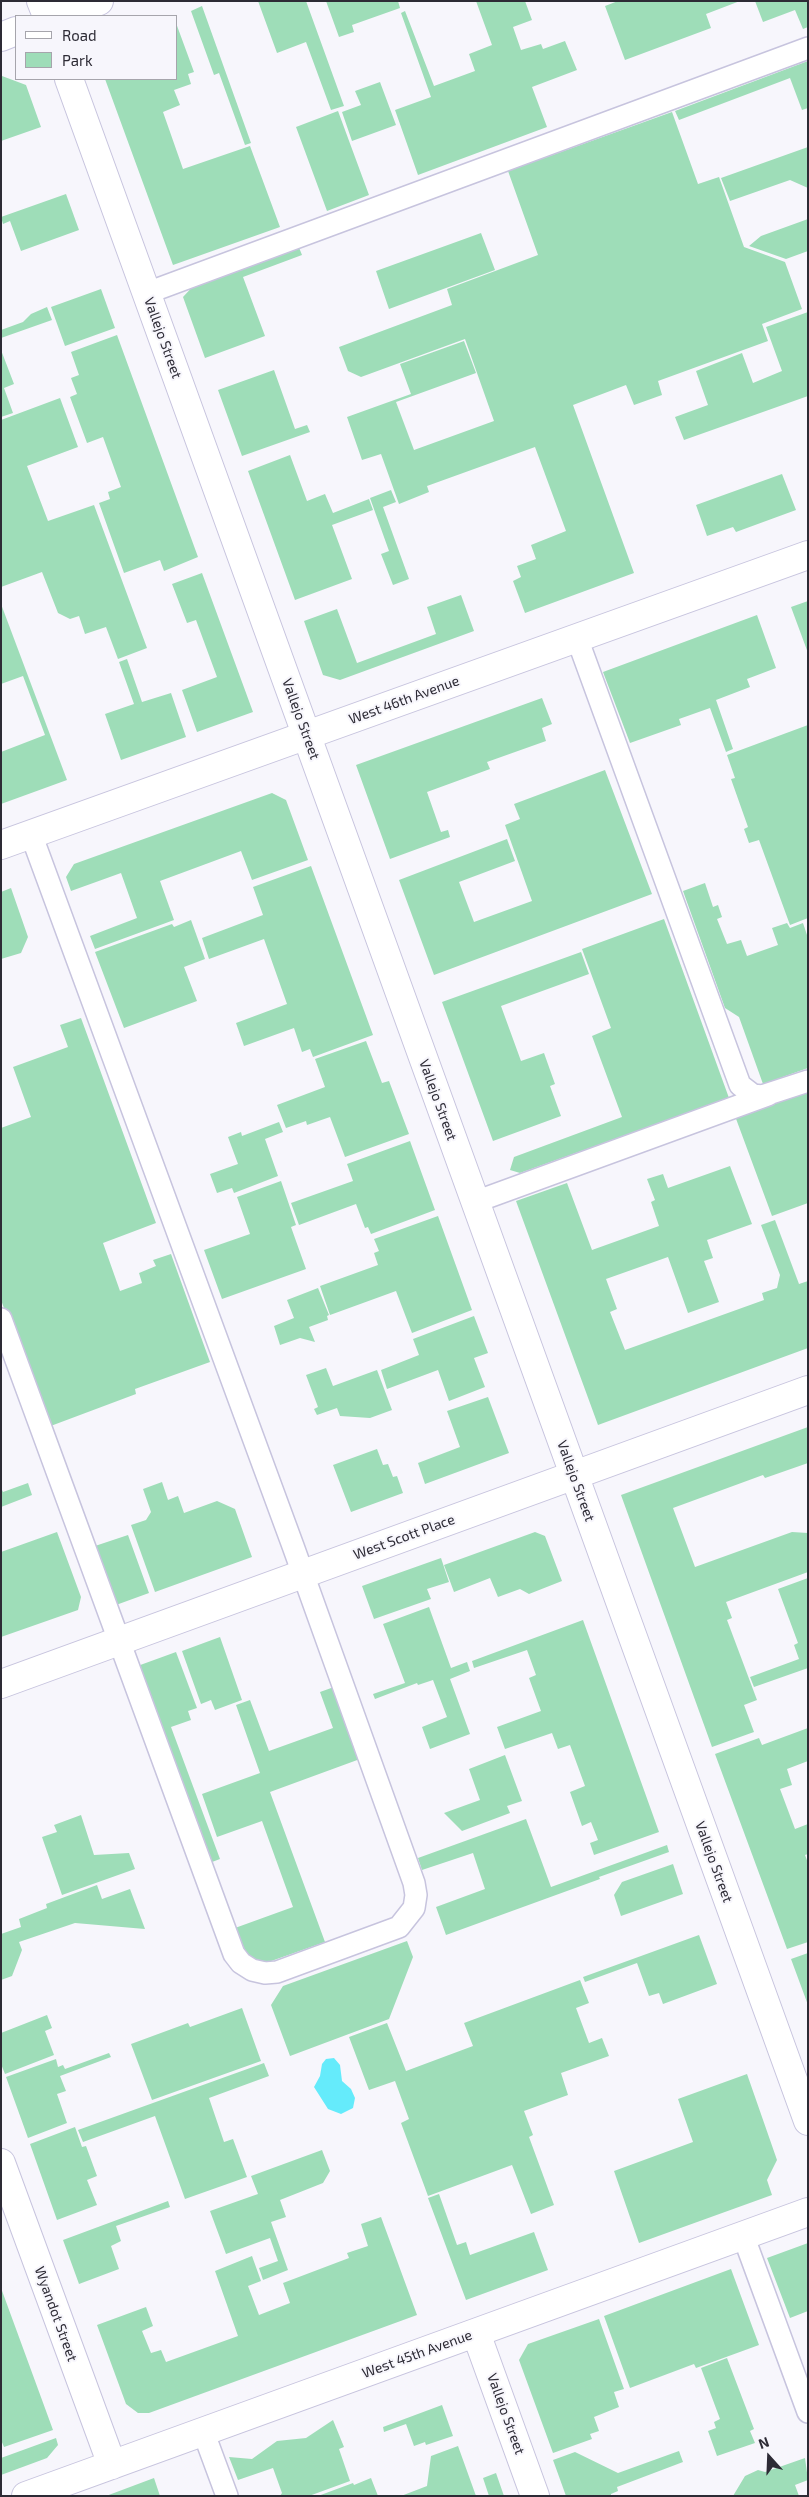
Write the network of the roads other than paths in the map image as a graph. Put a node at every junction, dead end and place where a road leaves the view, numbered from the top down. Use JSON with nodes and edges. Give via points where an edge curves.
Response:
{"nodes":[{"id":1,"x":41,"y":1,"type":"edge"},
{"id":2,"x":99,"y":1,"type":"edge"},
{"id":3,"x":47,"y":15,"type":"edge"},
{"id":4,"x":61,"y":15,"type":"edge"},
{"id":5,"x":15,"y":32,"type":"edge"},
{"id":6,"x":1,"y":37,"type":"edge"},
{"id":7,"x":808,"y":48,"type":"edge"},
{"id":8,"x":69,"y":80,"type":"edge"},
{"id":9,"x":147,"y":294,"type":"junction"},
{"id":10,"x":808,"y":556,"type":"edge"},
{"id":11,"x":577,"y":638,"type":"junction"},
{"id":12,"x":306,"y":736,"type":"junction"},
{"id":13,"x":31,"y":834,"type":"junction"},
{"id":14,"x":1,"y":845,"type":"edge"},
{"id":15,"x":737,"y":1077,"type":"junction"},
{"id":16,"x":808,"y":1081,"type":"edge"},
{"id":17,"x":770,"y":1094,"type":"junction"},
{"id":18,"x":722,"y":1112,"type":"junction"},
{"id":19,"x":475,"y":1202,"type":"junction"},
{"id":20,"x":1,"y":1319,"type":"edge"},
{"id":21,"x":808,"y":1390,"type":"edge"},
{"id":22,"x":574,"y":1475,"type":"junction"},
{"id":23,"x":303,"y":1574,"type":"junction"},
{"id":24,"x":119,"y":1641,"type":"junction"},
{"id":25,"x":1,"y":1684,"type":"edge"},
{"id":26,"x":808,"y":2121,"type":"edge"},
{"id":27,"x":4,"y":2181,"type":"edge"},
{"id":28,"x":808,"y":2212,"type":"edge"},
{"id":29,"x":743,"y":2235,"type":"junction"},
{"id":30,"x":476,"y":2332,"type":"junction"},
{"id":31,"x":808,"y":2412,"type":"edge"},
{"id":32,"x":203,"y":2431,"type":"junction"},
{"id":33,"x":112,"y":2465,"type":"junction"},
{"id":34,"x":26,"y":2496,"type":"edge"},
{"id":35,"x":227,"y":2496,"type":"edge"},
{"id":36,"x":535,"y":2496,"type":"edge"}],
"edges":[{"from":1,"to":3,"type":"street"},
{"from":2,"to":4,"type":"street"},
{"from":5,"to":6,"type":"street"},
{"from":7,"to":9,"type":"lane"},
{"from":8,"to":9,"type":"street","name":"Vallejo Street"},
{"from":9,"to":12,"type":"street","name":"Vallejo Street"},
{"from":10,"to":11,"type":"street","name":"West 46th Avenue"},
{"from":11,"to":12,"type":"street","name":"West 46th Avenue"},
{"from":11,"to":15,"type":"lane"},
{"from":12,"to":13,"type":"street","name":"West 46th Avenue"},
{"from":12,"to":19,"type":"street","name":"Vallejo Street"},
{"from":13,"to":14,"type":"street","name":"West 46th Avenue"},
{"from":13,"to":23,"type":"lane"},
{"from":15,"to":17,"type":"lane","via":[[740,1085],[753,1095]]},
{"from":15,"to":18,"type":"lane","via":[[738,1094],[729,1108]]},
{"from":16,"to":17,"type":"lane"},
{"from":17,"to":18,"type":"lane"},
{"from":18,"to":19,"type":"lane"},
{"from":19,"to":22,"type":"street","name":"Vallejo Street"},
{"from":20,"to":24,"type":"lane"},
{"from":21,"to":22,"type":"street","name":"West Scott Place"},
{"from":22,"to":23,"type":"street","name":"West Scott Place"},
{"from":22,"to":26,"type":"street","name":"Vallejo Street"},
{"from":23,"to":24,"type":"street","name":"West Scott Place"},
{"from":23,"to":24,"type":"lane","via":[[416,1895],[414,1908],[399,1927],[277,1972],[252,1970],[234,1954]]},
{"from":24,"to":25,"type":"street","name":"West Scott Place"},
{"from":27,"to":33,"type":"street","name":"Wyandot Street"},
{"from":28,"to":29,"type":"street","name":"West 45th Avenue"},
{"from":29,"to":30,"type":"street","name":"West 45th Avenue"},
{"from":29,"to":31,"type":"lane"},
{"from":30,"to":32,"type":"street","name":"West 45th Avenue"},
{"from":30,"to":36,"type":"street","name":"Vallejo Street"},
{"from":32,"to":33,"type":"street","name":"West 45th Avenue"},
{"from":32,"to":35,"type":"lane"},
{"from":33,"to":34,"type":"street","name":"West 45th Avenue"}]}
